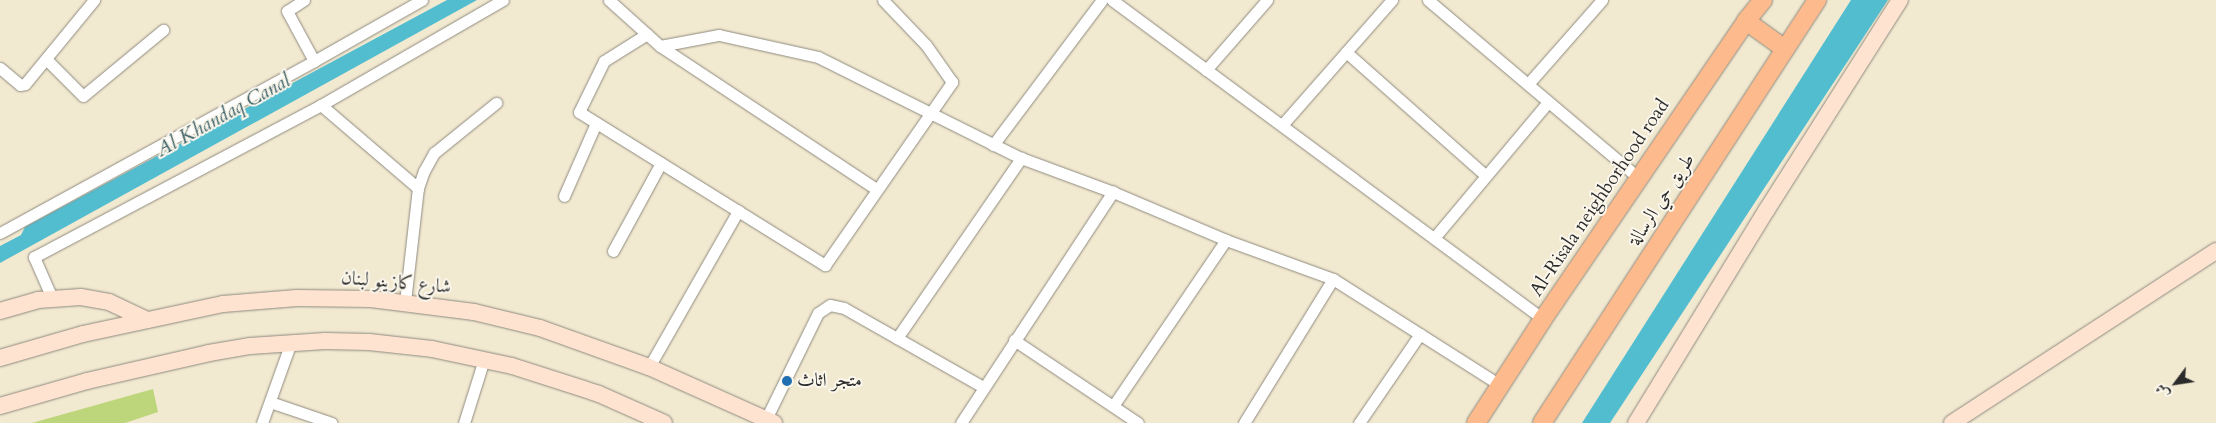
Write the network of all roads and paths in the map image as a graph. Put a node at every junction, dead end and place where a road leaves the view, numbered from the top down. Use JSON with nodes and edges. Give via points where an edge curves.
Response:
{"nodes":[{"id":1,"x":94,"y":0,"type":"edge"},
{"id":2,"x":304,"y":0,"type":"edge"},
{"id":3,"x":422,"y":0,"type":"edge"},
{"id":4,"x":503,"y":0,"type":"edge"},
{"id":5,"x":609,"y":0,"type":"edge"},
{"id":6,"x":883,"y":0,"type":"edge"},
{"id":7,"x":1102,"y":0,"type":"edge"},
{"id":8,"x":1267,"y":0,"type":"edge"},
{"id":9,"x":1392,"y":0,"type":"edge"},
{"id":10,"x":1428,"y":0,"type":"edge"},
{"id":11,"x":1602,"y":0,"type":"edge"},
{"id":12,"x":1763,"y":0,"type":"edge"},
{"id":13,"x":1817,"y":0,"type":"edge"},
{"id":14,"x":1900,"y":0,"type":"edge"},
{"id":15,"x":1118,"y":2,"type":"edge"},
{"id":16,"x":1746,"y":21,"type":"junction"},
{"id":17,"x":163,"y":30,"type":"dead end"},
{"id":18,"x":647,"y":34,"type":"junction"},
{"id":19,"x":660,"y":46,"type":"junction"},
{"id":20,"x":1785,"y":49,"type":"junction"},
{"id":21,"x":1346,"y":52,"type":"junction"},
{"id":22,"x":46,"y":59,"type":"junction"},
{"id":23,"x":314,"y":61,"type":"junction"},
{"id":24,"x":0,"y":68,"type":"edge"},
{"id":25,"x":1206,"y":70,"type":"junction"},
{"id":26,"x":1528,"y":84,"type":"junction"},
{"id":27,"x":1548,"y":102,"type":"junction"},
{"id":28,"x":496,"y":103,"type":"dead end"},
{"id":29,"x":322,"y":105,"type":"junction"},
{"id":30,"x":930,"y":111,"type":"junction"},
{"id":31,"x":596,"y":123,"type":"junction"},
{"id":32,"x":1282,"y":126,"type":"junction"},
{"id":33,"x":993,"y":145,"type":"junction"},
{"id":34,"x":1021,"y":158,"type":"junction"},
{"id":35,"x":661,"y":163,"type":"junction"},
{"id":36,"x":1485,"y":175,"type":"junction"},
{"id":37,"x":1640,"y":178,"type":"junction"},
{"id":38,"x":418,"y":188,"type":"junction"},
{"id":39,"x":876,"y":189,"type":"junction"},
{"id":40,"x":1113,"y":192,"type":"junction"},
{"id":41,"x":564,"y":196,"type":"dead end"},
{"id":42,"x":738,"y":210,"type":"junction"},
{"id":43,"x":0,"y":233,"type":"edge"},
{"id":44,"x":1434,"y":238,"type":"junction"},
{"id":45,"x":1226,"y":240,"type":"junction"},
{"id":46,"x":613,"y":251,"type":"dead end"},
{"id":47,"x":2216,"y":251,"type":"edge"},
{"id":48,"x":1333,"y":279,"type":"junction"},
{"id":49,"x":52,"y":298,"type":"junction"},
{"id":50,"x":404,"y":302,"type":"junction"},
{"id":51,"x":0,"y":311,"type":"edge"},
{"id":52,"x":1543,"y":319,"type":"junction"},
{"id":53,"x":147,"y":320,"type":"junction"},
{"id":54,"x":1420,"y":334,"type":"junction"},
{"id":55,"x":897,"y":338,"type":"junction"},
{"id":56,"x":1014,"y":340,"type":"junction"},
{"id":57,"x":292,"y":342,"type":"junction"},
{"id":58,"x":0,"y":358,"type":"edge"},
{"id":59,"x":484,"y":359,"type":"junction"},
{"id":60,"x":649,"y":367,"type":"junction"},
{"id":61,"x":1500,"y":385,"type":"junction"},
{"id":62,"x":983,"y":388,"type":"junction"},
{"id":63,"x":270,"y":402,"type":"junction"},
{"id":64,"x":0,"y":406,"type":"edge"},
{"id":65,"x":1113,"y":406,"type":"junction"},
{"id":66,"x":770,"y":421,"type":"edge"},
{"id":67,"x":262,"y":423,"type":"edge"},
{"id":68,"x":332,"y":423,"type":"edge"},
{"id":69,"x":464,"y":423,"type":"edge"},
{"id":70,"x":664,"y":423,"type":"edge"},
{"id":71,"x":961,"y":423,"type":"edge"},
{"id":72,"x":1138,"y":423,"type":"edge"},
{"id":73,"x":1244,"y":423,"type":"edge"},
{"id":74,"x":1359,"y":423,"type":"edge"},
{"id":75,"x":1476,"y":423,"type":"edge"},
{"id":76,"x":1542,"y":423,"type":"edge"},
{"id":77,"x":1636,"y":423,"type":"edge"},
{"id":78,"x":1952,"y":423,"type":"edge"}],
"edges":[{"from":1,"to":22,"type":"street"},
{"from":2,"to":23,"type":"street","via":[[286,11]]},
{"from":3,"to":23,"type":"street"},
{"from":4,"to":29,"type":"street"},
{"from":5,"to":18,"type":"street"},
{"from":6,"to":30,"type":"street","via":[[926,45],[952,82]]},
{"from":7,"to":33,"type":"street"},
{"from":8,"to":25,"type":"street"},
{"from":9,"to":21,"type":"street"},
{"from":10,"to":26,"type":"street"},
{"from":11,"to":26,"type":"street"},
{"from":12,"to":16,"type":"main road","name":"Al-Risala neighborhood road"},
{"from":13,"to":20,"type":"main road","name":"طريق حي الرسالة"},
{"from":14,"to":77,"type":"main road"},
{"from":15,"to":25,"type":"street"},
{"from":16,"to":20,"type":"main road"},
{"from":16,"to":37,"type":"main road","name":"Al-Risala neighborhood road"},
{"from":17,"to":22,"type":"street","via":[[83,96]]},
{"from":18,"to":19,"type":"street"},
{"from":18,"to":31,"type":"street","via":[[604,61],[579,112]]},
{"from":19,"to":30,"type":"street","via":[[719,35],[818,57]]},
{"from":19,"to":39,"type":"street"},
{"from":20,"to":76,"type":"main road","name":"طريق حي الرسالة"},
{"from":21,"to":32,"type":"street"},
{"from":21,"to":36,"type":"street"},
{"from":22,"to":24,"type":"street","via":[[22,85]]},
{"from":23,"to":43,"type":"street"},
{"from":25,"to":32,"type":"street"},
{"from":26,"to":27,"type":"street"},
{"from":27,"to":36,"type":"street"},
{"from":27,"to":37,"type":"street"},
{"from":28,"to":38,"type":"street","via":[[434,153]]},
{"from":29,"to":38,"type":"street"},
{"from":29,"to":49,"type":"street","via":[[34,257]]},
{"from":30,"to":33,"type":"street"},
{"from":30,"to":39,"type":"street"},
{"from":31,"to":35,"type":"street"},
{"from":31,"to":41,"type":"street"},
{"from":32,"to":44,"type":"street"},
{"from":33,"to":34,"type":"street"},
{"from":34,"to":40,"type":"street"},
{"from":34,"to":55,"type":"street"},
{"from":35,"to":42,"type":"street"},
{"from":35,"to":46,"type":"street"},
{"from":36,"to":44,"type":"street"},
{"from":37,"to":52,"type":"main road","name":"Al-Risala neighborhood road"},
{"from":38,"to":50,"type":"street"},
{"from":39,"to":42,"type":"street","via":[[825,265]]},
{"from":40,"to":45,"type":"street"},
{"from":40,"to":56,"type":"street"},
{"from":42,"to":60,"type":"street"},
{"from":44,"to":52,"type":"street"},
{"from":45,"to":48,"type":"street"},
{"from":45,"to":65,"type":"street"},
{"from":47,"to":78,"type":"main road"},
{"from":48,"to":54,"type":"street"},
{"from":48,"to":73,"type":"street"},
{"from":49,"to":51,"type":"main road"},
{"from":49,"to":53,"type":"main road","via":[[95,299],[122,307]]},
{"from":50,"to":53,"type":"main road","name":"شارع كازينو لبنان","via":[[334,297],[260,300],[223,304]]},
{"from":50,"to":60,"type":"main road","name":"شارع كازينو لبنان","via":[[524,323]]},
{"from":52,"to":61,"type":"main road","name":"Al-Risala neighborhood road"},
{"from":53,"to":58,"type":"main road","name":"شارع كازينو لبنان"},
{"from":54,"to":61,"type":"street"},
{"from":54,"to":74,"type":"street"},
{"from":55,"to":62,"type":"street"},
{"from":55,"to":66,"type":"street","via":[[840,306],[825,306],[818,313]]},
{"from":56,"to":62,"type":"street"},
{"from":56,"to":65,"type":"street"},
{"from":57,"to":59,"type":"main road","via":[[325,340],[391,344]]},
{"from":57,"to":63,"type":"street"},
{"from":57,"to":64,"type":"main road","via":[[250,346],[148,367]]},
{"from":59,"to":69,"type":"street"},
{"from":59,"to":70,"type":"main road","via":[[566,382]]},
{"from":60,"to":66,"type":"main road","name":"شارع كازينو لبنان"},
{"from":61,"to":75,"type":"main road","name":"Al-Risala neighborhood road"},
{"from":62,"to":71,"type":"street"},
{"from":63,"to":67,"type":"street"},
{"from":63,"to":68,"type":"street"},
{"from":65,"to":72,"type":"street"}]}
